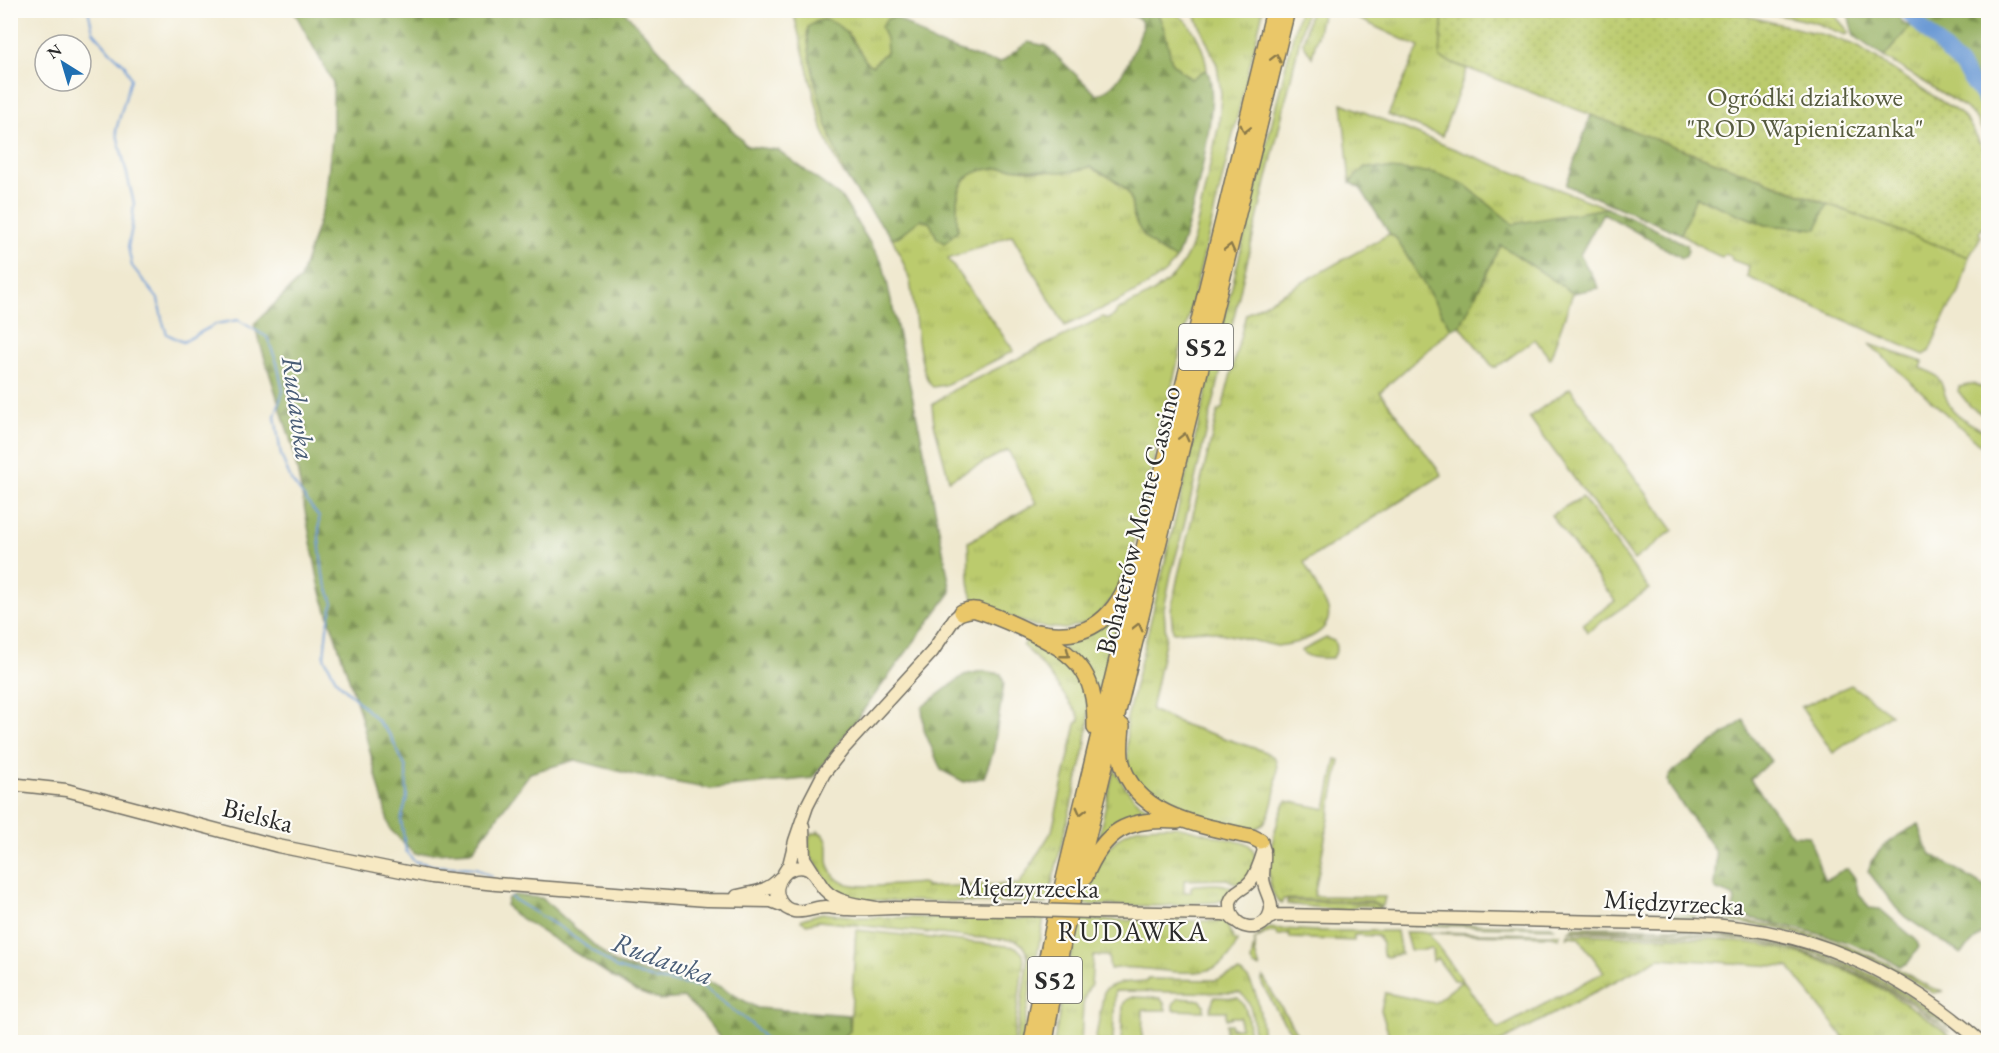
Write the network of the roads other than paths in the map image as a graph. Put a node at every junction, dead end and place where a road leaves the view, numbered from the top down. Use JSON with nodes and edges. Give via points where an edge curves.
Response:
{"nodes":[{"id":1,"x":1274,"y":10,"type":"edge"},
{"id":2,"x":1287,"y":10,"type":"edge"},
{"id":3,"x":1146,"y":538,"type":"junction"},
{"id":4,"x":962,"y":612,"type":"joint"},
{"id":5,"x":1014,"y":626,"type":"junction"},
{"id":6,"x":1124,"y":684,"type":"junction"},
{"id":7,"x":1094,"y":754,"type":"junction"},
{"id":8,"x":10,"y":784,"type":"edge"},
{"id":9,"x":803,"y":819,"type":"junction"},
{"id":10,"x":1190,"y":822,"type":"junction"},
{"id":11,"x":1262,"y":846,"type":"junction"},
{"id":12,"x":782,"y":876,"type":"junction"},
{"id":13,"x":817,"y":877,"type":"junction"},
{"id":14,"x":1245,"y":886,"type":"junction"},
{"id":15,"x":1232,"y":897,"type":"junction"},
{"id":16,"x":1269,"y":898,"type":"junction"},
{"id":17,"x":718,"y":900,"type":"junction"},
{"id":18,"x":784,"y":906,"type":"junction"},
{"id":19,"x":876,"y":908,"type":"junction"},
{"id":20,"x":807,"y":910,"type":"junction"},
{"id":21,"x":1182,"y":913,"type":"junction"},
{"id":22,"x":1335,"y":916,"type":"junction"},
{"id":23,"x":1068,"y":919,"type":"junction"},
{"id":24,"x":1267,"y":919,"type":"junction"},
{"id":25,"x":1234,"y":920,"type":"junction"},
{"id":26,"x":1032,"y":1042,"type":"edge"},
{"id":27,"x":1045,"y":1042,"type":"edge"},
{"id":28,"x":1981,"y":1042,"type":"edge"}],
"edges":[{"from":1,"to":3,"type":"highway","name":"Bohaterów Monte Cassino","number":"S52","one_way":true},
{"from":6,"to":2,"type":"highway","name":"Bohaterów Monte Cassino","number":"S52","one_way":true},
{"from":3,"to":5,"type":"highway","via":[[1120,600],[1097,624],[1078,632],[1057,634]]},
{"from":3,"to":7,"type":"highway","name":"Bohaterów Monte Cassino","number":"S52"},
{"from":4,"to":5,"type":"highway","via":[[975,610]]},
{"from":4,"to":9,"type":"main road","via":[[933,652],[830,765],[814,789]]},
{"from":5,"to":7,"type":"highway","one_way":true,"via":[[1061,649],[1083,670],[1094,702]]},
{"from":6,"to":10,"type":"highway","via":[[1121,753],[1129,780],[1151,804]]},
{"from":6,"to":23,"type":"highway","name":"Bohaterów Monte Cassino","number":"S52"},
{"from":7,"to":26,"type":"highway","name":"Bohaterów Monte Cassino","number":"S52","one_way":true,"via":[[1059,900]]},
{"from":8,"to":17,"type":"main road","name":"Bielska","via":[[66,790],[278,846],[431,877]]},
{"from":9,"to":12,"type":"main road"},
{"from":9,"to":13,"type":"main road","via":[[803,852]]},
{"from":10,"to":11,"type":"highway","via":[[1252,837]]},
{"from":10,"to":23,"type":"highway","via":[[1150,820],[1116,832],[1092,861]]},
{"from":11,"to":14,"type":"main road","via":[[1252,879]]},
{"from":11,"to":16,"type":"main road","via":[[1263,881]]},
{"from":12,"to":13,"type":"main road","via":[[798,867]]},
{"from":12,"to":17,"type":"main road","via":[[765,890]]},
{"from":12,"to":18,"type":"main road","via":[[777,892]]},
{"from":13,"to":19,"type":"main road","name":"Międzyrzecka","via":[[832,896]]},
{"from":13,"to":20,"type":"main road","via":[[819,899]]},
{"from":14,"to":15,"type":"main road"},
{"from":14,"to":16,"type":"main road","via":[[1259,887]]},
{"from":15,"to":21,"type":"main road","name":"Międzyrzecka","via":[[1223,904]]},
{"from":15,"to":25,"type":"main road","via":[[1230,910]]},
{"from":16,"to":22,"type":"main road","name":"Międzyrzecka","via":[[1284,907]]},
{"from":16,"to":24,"type":"main road","via":[[1271,910]]},
{"from":17,"to":18,"type":"main road"},
{"from":18,"to":20,"type":"main road","via":[[794,911]]},
{"from":19,"to":20,"type":"main road","name":"Międzyrzecka"},
{"from":19,"to":21,"type":"main road","name":"Międzyrzecka","bridge":true},
{"from":21,"to":25,"type":"main road","name":"Międzyrzecka","via":[[1225,914]]},
{"from":22,"to":24,"type":"main road","name":"Międzyrzecka","via":[[1276,915]]},
{"from":22,"to":28,"type":"main road","name":"Międzyrzecka","via":[[1695,924],[1768,932],[1823,947],[1878,970],[1929,1000]]},
{"from":23,"to":27,"type":"highway","name":"Bohaterów Monte Cassino","number":"S52"},
{"from":24,"to":25,"type":"main road","via":[[1250,927]]}]}
